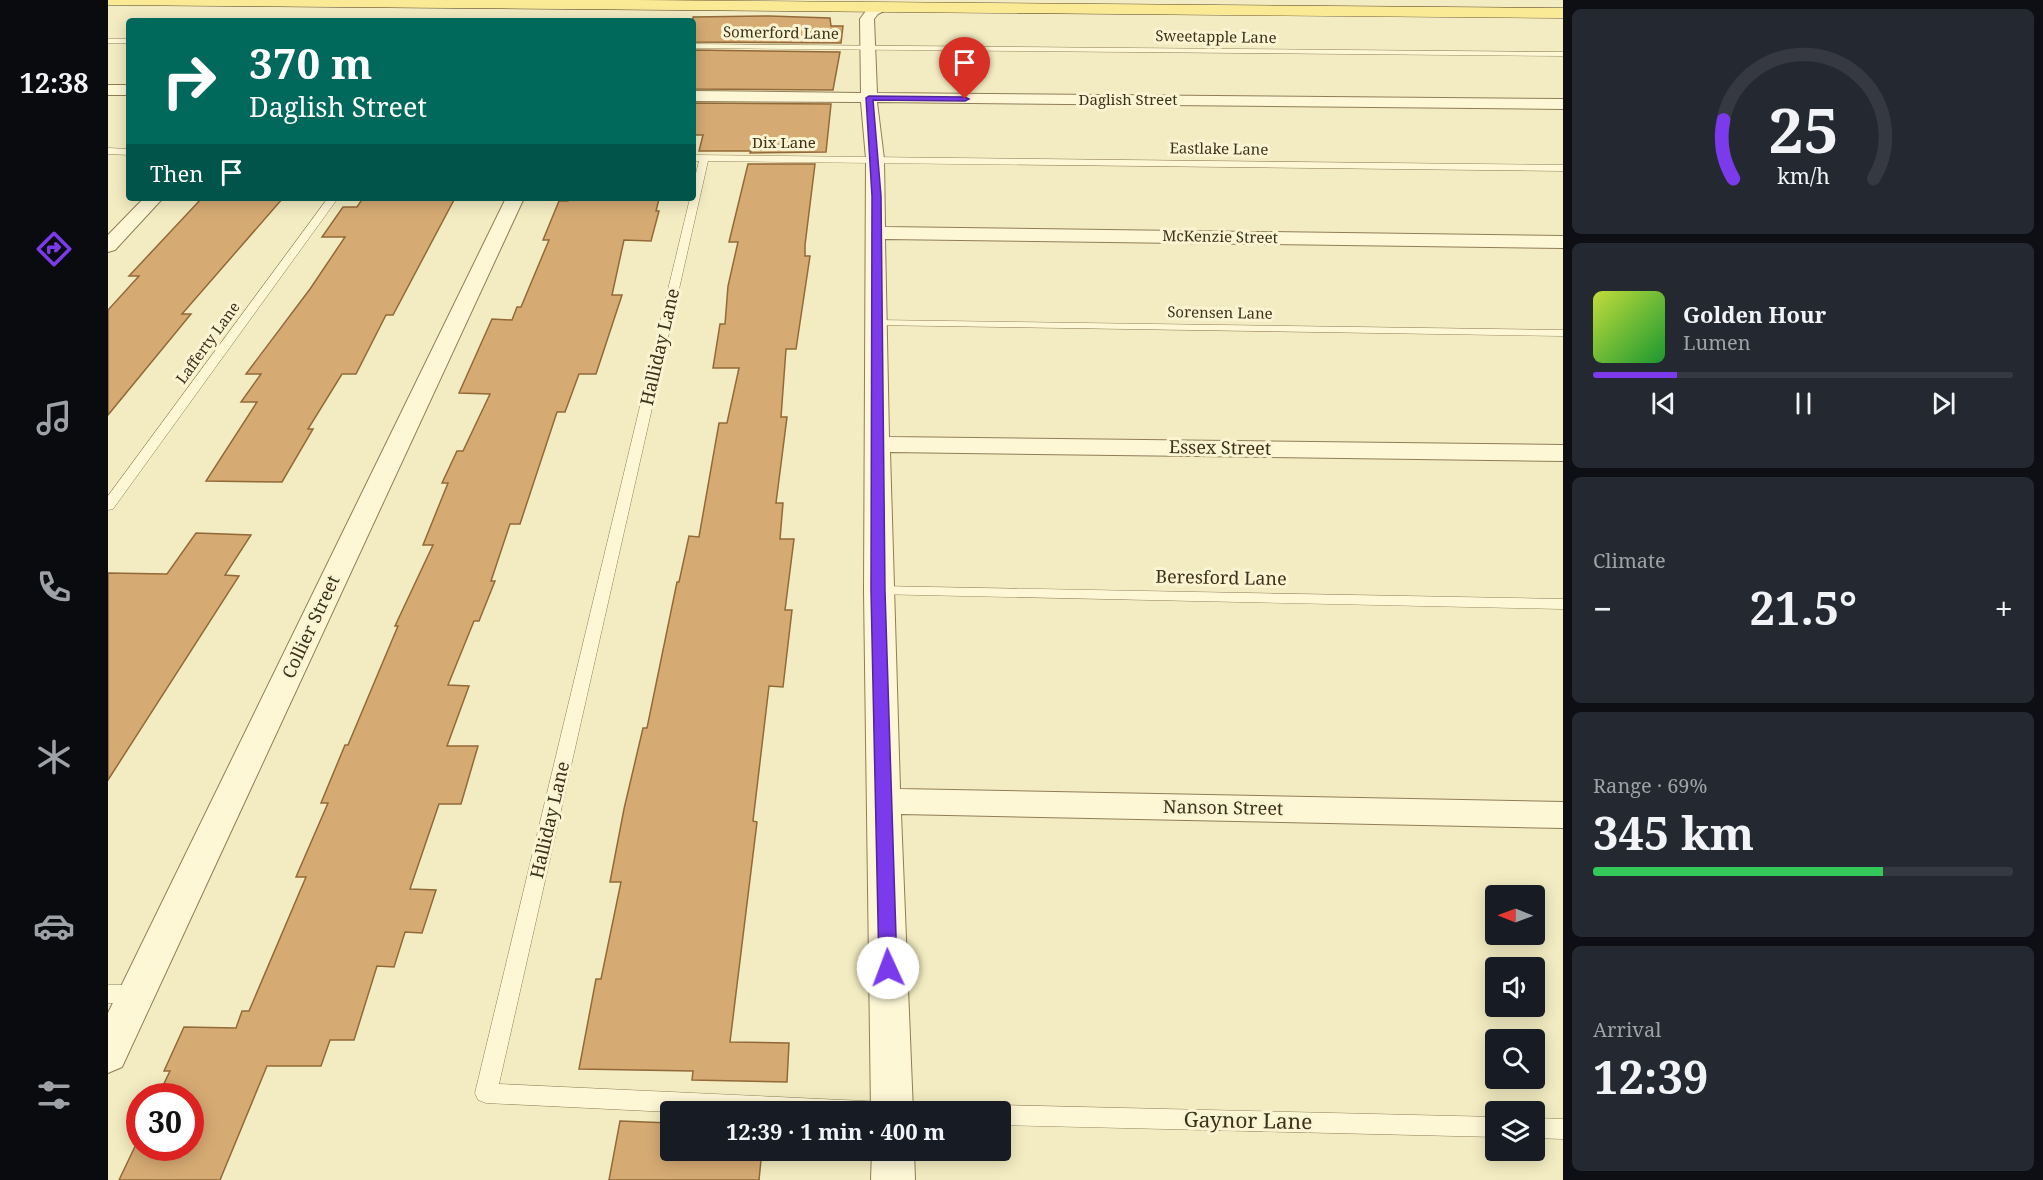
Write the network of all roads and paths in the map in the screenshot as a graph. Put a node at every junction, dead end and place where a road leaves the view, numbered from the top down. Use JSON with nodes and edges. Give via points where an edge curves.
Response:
{"nodes":[{"id":1,"x":108,"y":0,"type":"edge"},
{"id":2,"x":619,"y":0,"type":"edge"},
{"id":3,"x":866,"y":1,"type":"edge"},
{"id":4,"x":885,"y":7,"type":"junction"},
{"id":5,"x":1563,"y":11,"type":"edge"},
{"id":6,"x":108,"y":41,"type":"edge"},
{"id":7,"x":126,"y":41,"type":"edge"},
{"id":8,"x":696,"y":46,"type":"edge"},
{"id":9,"x":868,"y":48,"type":"junction"},
{"id":10,"x":1563,"y":54,"type":"edge"},
{"id":11,"x":108,"y":90,"type":"edge"},
{"id":12,"x":126,"y":90,"type":"edge"},
{"id":13,"x":696,"y":96,"type":"edge"},
{"id":14,"x":869,"y":98,"type":"junction"},
{"id":15,"x":1563,"y":104,"type":"edge"},
{"id":16,"x":108,"y":151,"type":"edge"},
{"id":17,"x":126,"y":152,"type":"edge"},
{"id":18,"x":699,"y":158,"type":"edge"},
{"id":19,"x":875,"y":159,"type":"junction"},
{"id":20,"x":1563,"y":168,"type":"edge"},
{"id":21,"x":151,"y":201,"type":"edge"},
{"id":22,"x":331,"y":201,"type":"edge"},
{"id":23,"x":514,"y":201,"type":"edge"},
{"id":24,"x":689,"y":201,"type":"edge"},
{"id":25,"x":877,"y":233,"type":"junction"},
{"id":26,"x":1563,"y":242,"type":"edge"},
{"id":27,"x":108,"y":246,"type":"edge"},
{"id":28,"x":876,"y":324,"type":"junction"},
{"id":29,"x":1563,"y":333,"type":"edge"},
{"id":30,"x":877,"y":444,"type":"junction"},
{"id":31,"x":1563,"y":453,"type":"edge"},
{"id":32,"x":108,"y":506,"type":"edge"},
{"id":33,"x":878,"y":591,"type":"junction"},
{"id":34,"x":1563,"y":604,"type":"edge"},
{"id":35,"x":884,"y":801,"type":"junction"},
{"id":36,"x":1563,"y":815,"type":"edge"},
{"id":37,"x":108,"y":994,"type":"edge"},
{"id":38,"x":137,"y":994,"type":"junction"},
{"id":39,"x":108,"y":1055,"type":"edge"},
{"id":40,"x":660,"y":1101,"type":"edge"},
{"id":41,"x":892,"y":1101,"type":"edge"},
{"id":42,"x":1011,"y":1115,"type":"edge"},
{"id":43,"x":1485,"y":1128,"type":"edge"},
{"id":44,"x":1545,"y":1128,"type":"edge"},
{"id":45,"x":1563,"y":1129,"type":"edge"},
{"id":46,"x":893,"y":1161,"type":"edge"},
{"id":47,"x":893,"y":1180,"type":"edge"}],
"edges":[{"from":1,"to":4,"type":"main road"},
{"from":2,"to":3,"type":"main road"},
{"from":3,"to":5,"type":"main road"},
{"from":4,"to":5,"type":"main road"},
{"from":4,"to":9,"type":"street","via":[[873,11],[867,19]]},
{"from":6,"to":7,"type":"lane"},
{"from":8,"to":9,"type":"lane","name":"Somerford Lane"},
{"from":9,"to":10,"type":"lane","name":"Sweetapple Lane"},
{"from":9,"to":14,"type":"street"},
{"from":11,"to":12,"type":"street"},
{"from":13,"to":14,"type":"street","name":"Daglish Street"},
{"from":14,"to":15,"type":"street","name":"Daglish Street"},
{"from":14,"to":19,"type":"street"},
{"from":16,"to":17,"type":"lane"},
{"from":18,"to":19,"type":"lane","name":"Dix Lane"},
{"from":19,"to":20,"type":"lane","name":"Eastlake Lane"},
{"from":19,"to":25,"type":"street"},
{"from":21,"to":27,"type":"street"},
{"from":22,"to":32,"type":"lane","name":"Lafferty Lane"},
{"from":23,"to":38,"type":"street","name":"Collier Street"},
{"from":24,"to":40,"type":"lane","name":"Halliday Lane","via":[[486,1093]]},
{"from":25,"to":26,"type":"street","name":"McKenzie Street"},
{"from":25,"to":28,"type":"street"},
{"from":28,"to":29,"type":"lane","name":"Sorensen Lane"},
{"from":28,"to":30,"type":"street"},
{"from":30,"to":31,"type":"street","name":"Essex Street"},
{"from":30,"to":33,"type":"street"},
{"from":33,"to":34,"type":"lane","name":"Beresford Lane"},
{"from":33,"to":35,"type":"street"},
{"from":35,"to":36,"type":"street","name":"Nanson Street"},
{"from":35,"to":41,"type":"street"},
{"from":37,"to":38,"type":"lane"},
{"from":38,"to":39,"type":"street","name":"Collier Street"},
{"from":42,"to":43,"type":"lane","name":"Gaynor Lane"},
{"from":44,"to":45,"type":"lane"},
{"from":46,"to":47,"type":"street"}]}
